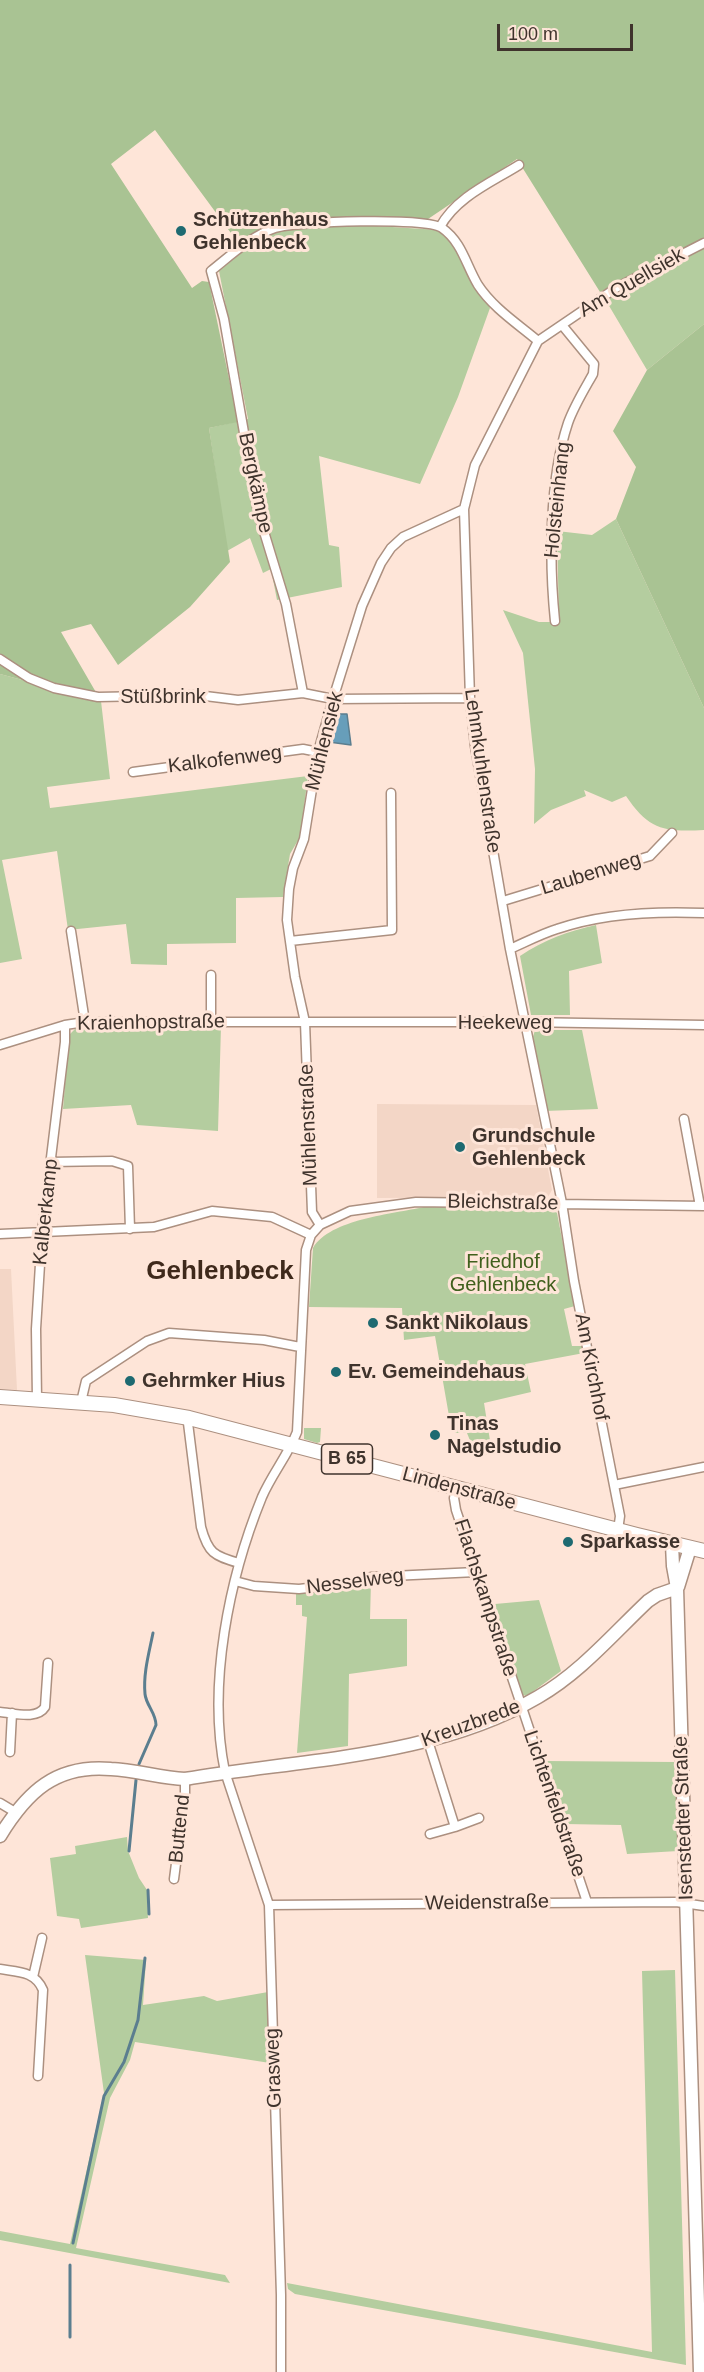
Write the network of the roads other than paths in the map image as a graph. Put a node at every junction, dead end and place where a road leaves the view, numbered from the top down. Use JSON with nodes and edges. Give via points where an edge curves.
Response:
{"nodes":[{"id":1,"x":519,"y":165,"type":"dead end"},
{"id":2,"x":440,"y":227,"type":"junction"},
{"id":3,"x":704,"y":243,"type":"edge"},
{"id":4,"x":562,"y":325,"type":"junction"},
{"id":5,"x":538,"y":341,"type":"junction"},
{"id":6,"x":464,"y":509,"type":"junction"},
{"id":7,"x":555,"y":621,"type":"dead end"},
{"id":8,"x":0,"y":659,"type":"edge"},
{"id":9,"x":303,"y":693,"type":"junction"},
{"id":10,"x":470,"y":698,"type":"junction"},
{"id":11,"x":333,"y":699,"type":"junction"},
{"id":12,"x":318,"y":752,"type":"junction"},
{"id":13,"x":133,"y":772,"type":"dead end"},
{"id":14,"x":391,"y":793,"type":"dead end"},
{"id":15,"x":672,"y":833,"type":"dead end"},
{"id":16,"x":503,"y":901,"type":"junction"},
{"id":17,"x":704,"y":913,"type":"edge"},
{"id":18,"x":71,"y":931,"type":"dead end"},
{"id":19,"x":290,"y":941,"type":"junction"},
{"id":20,"x":510,"y":948,"type":"junction"},
{"id":21,"x":211,"y":975,"type":"dead end"},
{"id":22,"x":211,"y":1021,"type":"junction"},
{"id":23,"x":85,"y":1022,"type":"junction"},
{"id":24,"x":305,"y":1022,"type":"junction"},
{"id":25,"x":524,"y":1022,"type":"junction"},
{"id":26,"x":65,"y":1025,"type":"junction"},
{"id":27,"x":704,"y":1025,"type":"edge"},
{"id":28,"x":0,"y":1045,"type":"edge"},
{"id":29,"x":684,"y":1119,"type":"dead end"},
{"id":30,"x":50,"y":1162,"type":"junction"},
{"id":31,"x":562,"y":1203,"type":"junction"},
{"id":32,"x":702,"y":1206,"type":"edge"},
{"id":33,"x":320,"y":1225,"type":"junction"},
{"id":34,"x":130,"y":1229,"type":"junction"},
{"id":35,"x":42,"y":1232,"type":"junction"},
{"id":36,"x":0,"y":1233,"type":"edge"},
{"id":37,"x":311,"y":1235,"type":"junction"},
{"id":38,"x":300,"y":1347,"type":"junction"},
{"id":39,"x":0,"y":1397,"type":"edge"},
{"id":40,"x":37,"y":1399,"type":"junction"},
{"id":41,"x":81,"y":1402,"type":"junction"},
{"id":42,"x":189,"y":1418,"type":"junction"},
{"id":43,"x":292,"y":1445,"type":"junction"},
{"id":44,"x":704,"y":1467,"type":"edge"},
{"id":45,"x":614,"y":1485,"type":"junction"},
{"id":46,"x":456,"y":1488,"type":"junction"},
{"id":47,"x":618,"y":1530,"type":"junction"},
{"id":48,"x":672,"y":1544,"type":"junction"},
{"id":49,"x":697,"y":1549,"type":"edge"},
{"id":50,"x":239,"y":1563,"type":"junction"},
{"id":51,"x":476,"y":1572,"type":"junction"},
{"id":52,"x":235,"y":1581,"type":"junction"},
{"id":53,"x":677,"y":1588,"type":"junction"},
{"id":54,"x":48,"y":1663,"type":"dead end"},
{"id":55,"x":521,"y":1707,"type":"junction"},
{"id":56,"x":0,"y":1712,"type":"edge"},
{"id":57,"x":12,"y":1713,"type":"junction"},
{"id":58,"x":428,"y":1741,"type":"junction"},
{"id":59,"x":10,"y":1752,"type":"dead end"},
{"id":60,"x":225,"y":1772,"type":"junction"},
{"id":61,"x":184,"y":1779,"type":"junction"},
{"id":62,"x":0,"y":1803,"type":"edge"},
{"id":63,"x":15,"y":1812,"type":"junction"},
{"id":64,"x":479,"y":1818,"type":"dead end"},
{"id":65,"x":455,"y":1827,"type":"junction"},
{"id":66,"x":430,"y":1834,"type":"dead end"},
{"id":67,"x":0,"y":1836,"type":"edge"},
{"id":68,"x":174,"y":1879,"type":"dead end"},
{"id":69,"x":587,"y":1902,"type":"junction"},
{"id":70,"x":687,"y":1902,"type":"junction"},
{"id":71,"x":269,"y":1905,"type":"junction"},
{"id":72,"x":704,"y":1906,"type":"edge"},
{"id":73,"x":42,"y":1938,"type":"dead end"},
{"id":74,"x":0,"y":1969,"type":"edge"},
{"id":75,"x":33,"y":1977,"type":"junction"},
{"id":76,"x":38,"y":2076,"type":"dead end"},
{"id":77,"x":280,"y":2372,"type":"edge"},
{"id":78,"x":700,"y":2372,"type":"edge"}],
"edges":[{"from":1,"to":2,"type":"street","via":[[466,198]]},
{"from":2,"to":5,"type":"street","via":[[457,241],[479,286],[493,303]]},
{"from":2,"to":9,"type":"street","name":"Bergkämpe","via":[[361,221],[274,228],[249,241],[211,272],[224,319],[258,512],[286,604]]},
{"from":3,"to":4,"type":"street","name":"Am Quellsiek","via":[[615,288]]},
{"from":4,"to":5,"type":"street","name":"Lehmkuhlenstraße"},
{"from":4,"to":7,"type":"street","name":"Holsteinhang","via":[[594,364],[593,374],[567,426],[559,463],[551,564]]},
{"from":5,"to":6,"type":"street","name":"Lehmkuhlenstraße","via":[[475,465]]},
{"from":6,"to":10,"type":"street","name":"Lehmkuhlenstraße"},
{"from":6,"to":11,"type":"street","name":"Mühlensiek","via":[[403,537],[391,548],[362,606]]},
{"from":8,"to":9,"type":"street","name":"Stüßbrink","via":[[29,678],[54,688],[98,697],[197,695],[238,700]]},
{"from":9,"to":11,"type":"street","name":"Stüßbrink"},
{"from":10,"to":11,"type":"street","name":"Stüßbrink"},
{"from":10,"to":16,"type":"street","name":"Lehmkuhlenstraße"},
{"from":11,"to":12,"type":"street","name":"Mühlensiek"},
{"from":12,"to":13,"type":"street","name":"Kalkofenweg","via":[[303,749]]},
{"from":12,"to":19,"type":"street","name":"Mühlensiek","via":[[304,839],[289,889]]},
{"from":14,"to":19,"type":"street","via":[[392,930]]},
{"from":15,"to":16,"type":"street","name":"Laubenweg","via":[[650,856]]},
{"from":16,"to":20,"type":"street","name":"Lehmkuhlenstraße"},
{"from":17,"to":20,"type":"street","via":[[630,915],[577,923]]},
{"from":18,"to":23,"type":"street"},
{"from":19,"to":24,"type":"street","name":"Mühlensiek"},
{"from":20,"to":25,"type":"street","name":"Lehmkuhlenstraße"},
{"from":21,"to":22,"type":"street"},
{"from":22,"to":23,"type":"street","name":"Kraienhopstraße"},
{"from":22,"to":24,"type":"street","name":"Kraienhopstraße"},
{"from":23,"to":26,"type":"street","name":"Kraienhopstraße"},
{"from":24,"to":25,"type":"street","name":"Heekeweg"},
{"from":24,"to":33,"type":"street","name":"Mühlenstraße","via":[[312,1212]]},
{"from":25,"to":27,"type":"street","name":"Heekeweg"},
{"from":25,"to":31,"type":"street","name":"Lehmkuhlenstraße"},
{"from":26,"to":28,"type":"street","name":"Kraienhopstraße"},
{"from":26,"to":30,"type":"street","name":"Kalberkamp"},
{"from":29,"to":32,"type":"street"},
{"from":30,"to":34,"type":"street","via":[[112,1161],[128,1166]]},
{"from":30,"to":35,"type":"street","name":"Kalberkamp"},
{"from":31,"to":32,"type":"street","name":"Bleichstraße"},
{"from":31,"to":33,"type":"street","name":"Bleichstraße","via":[[416,1202],[350,1211]]},
{"from":31,"to":45,"type":"street","name":"Am Kirchhof"},
{"from":33,"to":37,"type":"street","name":"Bleichstraße"},
{"from":34,"to":35,"type":"street"},
{"from":34,"to":37,"type":"street","via":[[154,1227],[212,1211],[272,1216]]},
{"from":35,"to":36,"type":"street"},
{"from":35,"to":40,"type":"street","name":"Kalberkamp","via":[[36,1329]]},
{"from":37,"to":38,"type":"street","via":[[306,1250]]},
{"from":38,"to":41,"type":"street","via":[[264,1340],[161,1335],[86,1382]]},
{"from":38,"to":43,"type":"street","via":[[297,1432]]},
{"from":39,"to":40,"type":"main road","name":"Lindenstraße","number":"B 65"},
{"from":40,"to":41,"type":"main road","name":"Lindenstraße","number":"B 65"},
{"from":41,"to":42,"type":"main road","name":"Lindenstraße","number":"B 65"},
{"from":42,"to":43,"type":"main road","name":"Lindenstraße","number":"B 65"},
{"from":42,"to":50,"type":"street","via":[[205,1542],[209,1550]]},
{"from":43,"to":46,"type":"main road","name":"Lindenstraße","number":"B 65"},
{"from":43,"to":50,"type":"street","name":"Grasweg","via":[[264,1493]]},
{"from":44,"to":45,"type":"street"},
{"from":45,"to":47,"type":"street","name":"Am Kirchhof","via":[[620,1516]]},
{"from":46,"to":47,"type":"main road","name":"Lindenstraße","number":"B 65"},
{"from":46,"to":51,"type":"street","name":"Flachskampstraße","via":[[456,1510]]},
{"from":47,"to":48,"type":"main road","name":"Lindenstraße","number":"B 65"},
{"from":48,"to":49,"type":"main road","name":"Lindenstraße","number":"B 65"},
{"from":48,"to":53,"type":"main road","name":"Isenstedter Straße"},
{"from":49,"to":53,"type":"main road","name":"Isenstedter Straße"},
{"from":50,"to":52,"type":"street","name":"Grasweg"},
{"from":51,"to":52,"type":"street","name":"Nesselweg","via":[[371,1577],[299,1589]]},
{"from":51,"to":55,"type":"street","name":"Flachskampstraße"},
{"from":52,"to":60,"type":"street","name":"Grasweg","via":[[218,1715]]},
{"from":53,"to":55,"type":"main road","name":"Kreuzbrede","via":[[648,1601],[569,1676]]},
{"from":53,"to":70,"type":"main road","name":"Isenstedter Straße"},
{"from":54,"to":57,"type":"street","via":[[42,1712]]},
{"from":55,"to":58,"type":"main road","name":"Kreuzbrede"},
{"from":55,"to":69,"type":"street","name":"Lichtenfeldstraße"},
{"from":56,"to":57,"type":"street"},
{"from":57,"to":59,"type":"street"},
{"from":58,"to":60,"type":"main road","name":"Kreuzbrede"},
{"from":58,"to":65,"type":"street"},
{"from":60,"to":61,"type":"main road","name":"Kreuzbrede"},
{"from":60,"to":71,"type":"street","name":"Grasweg"},
{"from":61,"to":63,"type":"main road","name":"Kreuzbrede","via":[[112,1769],[79,1770],[38,1788]]},
{"from":61,"to":68,"type":"street","name":"Buttend"},
{"from":62,"to":63,"type":"street"},
{"from":63,"to":67,"type":"main road","name":"Kreuzbrede"},
{"from":64,"to":65,"type":"street"},
{"from":65,"to":66,"type":"street"},
{"from":69,"to":70,"type":"street","name":"Weidenstraße"},
{"from":69,"to":71,"type":"street","name":"Weidenstraße"},
{"from":70,"to":72,"type":"street","name":"Weidenstraße"},
{"from":70,"to":78,"type":"main road","name":"Isenstedter Straße"},
{"from":71,"to":77,"type":"street","name":"Grasweg"},
{"from":73,"to":75,"type":"street"},
{"from":74,"to":75,"type":"street"},
{"from":75,"to":76,"type":"street","via":[[43,1990]]}]}
